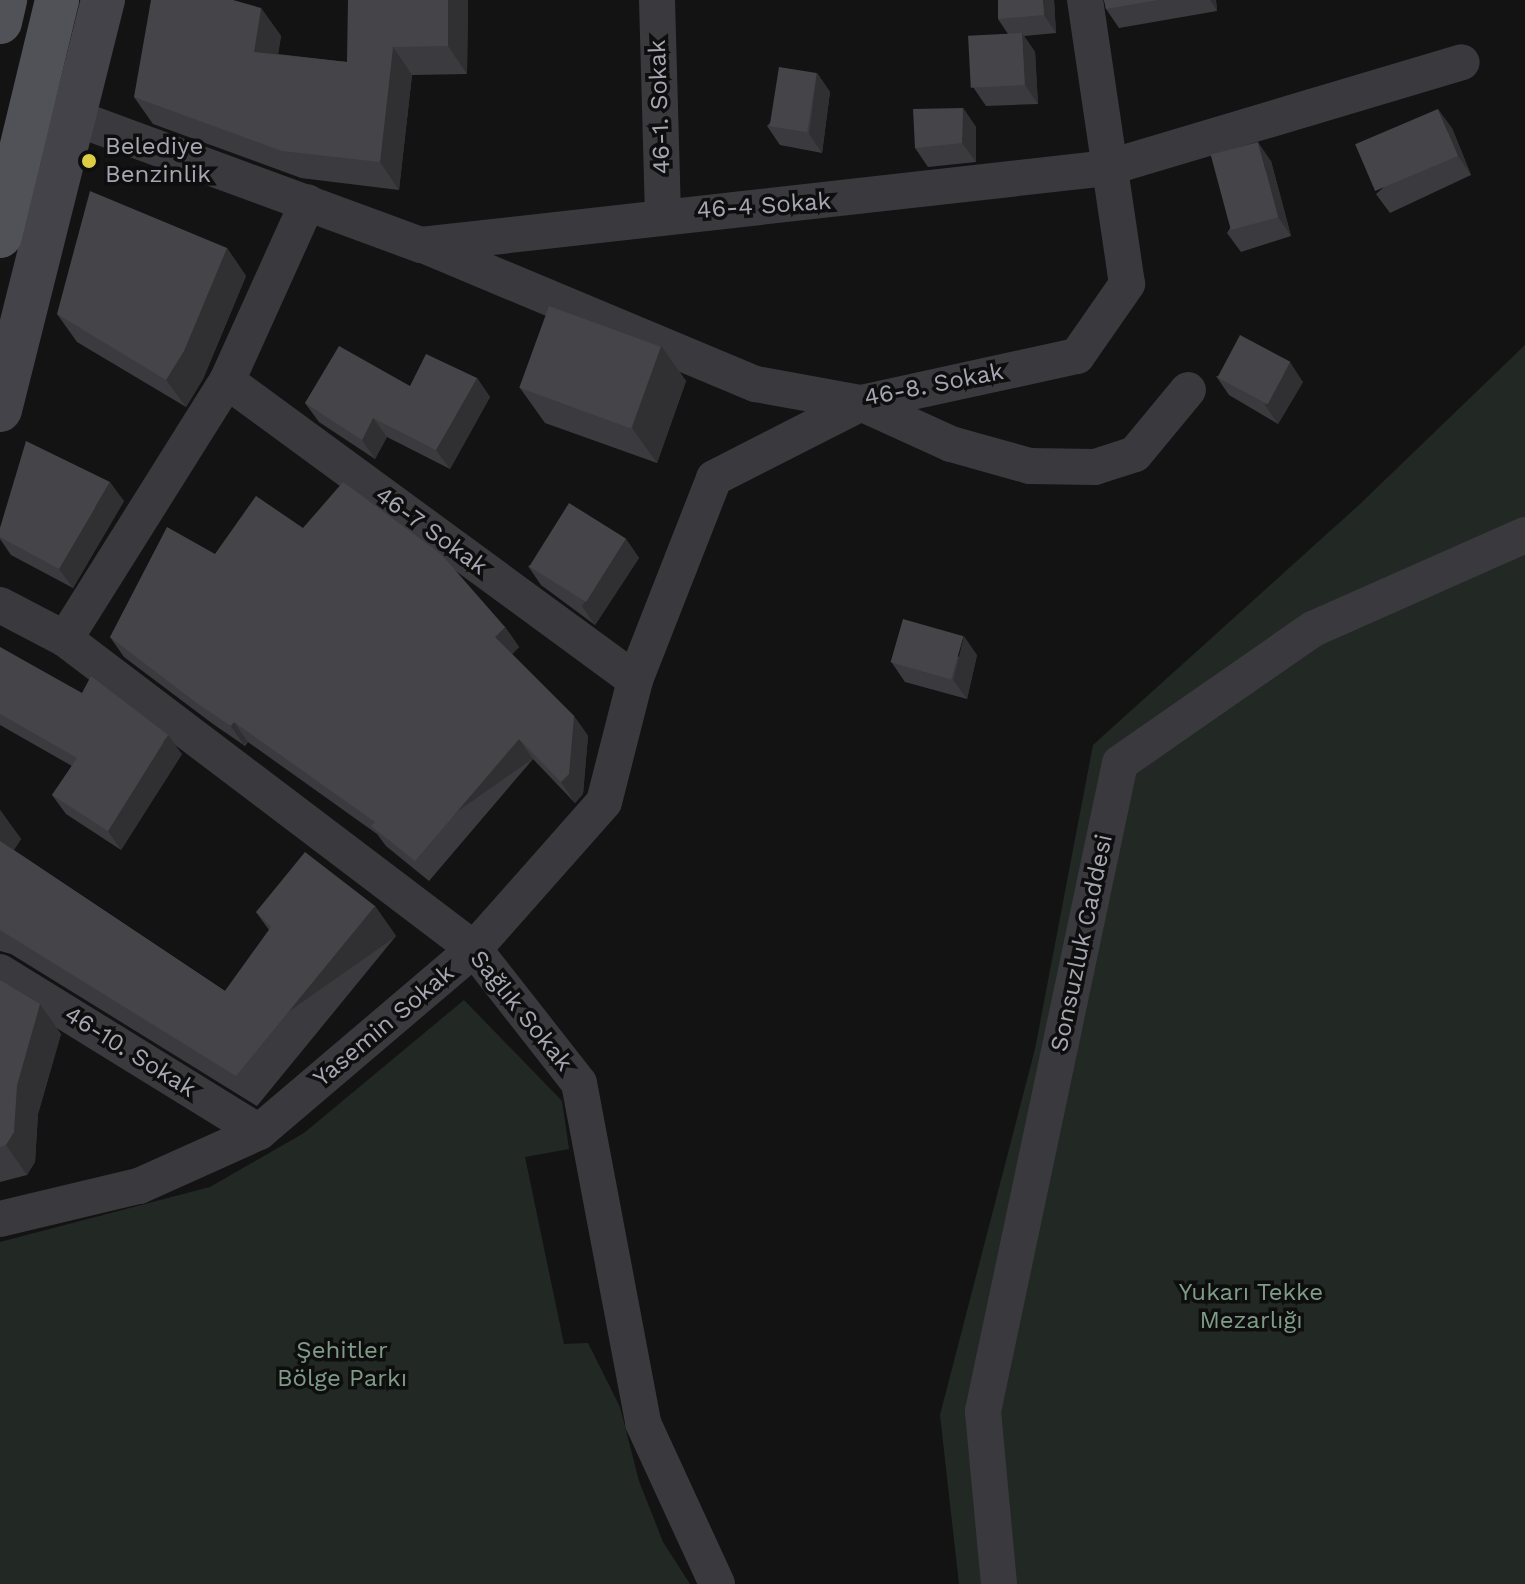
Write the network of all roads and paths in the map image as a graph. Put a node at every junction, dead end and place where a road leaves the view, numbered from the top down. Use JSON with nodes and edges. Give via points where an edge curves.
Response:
{"nodes":[{"id":1,"x":5,"y":0,"type":"edge"},
{"id":2,"x":57,"y":0,"type":"edge"},
{"id":3,"x":103,"y":0,"type":"edge"},
{"id":4,"x":657,"y":0,"type":"edge"},
{"id":5,"x":1085,"y":0,"type":"edge"},
{"id":6,"x":0,"y":22,"type":"edge"},
{"id":7,"x":1462,"y":62,"type":"dead end"},
{"id":8,"x":73,"y":117,"type":"junction"},
{"id":9,"x":1107,"y":168,"type":"junction"},
{"id":10,"x":308,"y":202,"type":"junction"},
{"id":11,"x":663,"y":214,"type":"junction"},
{"id":12,"x":0,"y":236,"type":"edge"},
{"id":13,"x":421,"y":245,"type":"junction"},
{"id":14,"x":227,"y":381,"type":"junction"},
{"id":15,"x":1188,"y":390,"type":"dead end"},
{"id":16,"x":861,"y":403,"type":"junction"},
{"id":17,"x":0,"y":410,"type":"edge"},
{"id":18,"x":1525,"y":535,"type":"edge"},
{"id":19,"x":0,"y":605,"type":"edge"},
{"id":20,"x":65,"y":639,"type":"junction"},
{"id":21,"x":635,"y":680,"type":"junction"},
{"id":22,"x":474,"y":949,"type":"junction"},
{"id":23,"x":0,"y":972,"type":"edge"},
{"id":24,"x":259,"y":1132,"type":"junction"},
{"id":25,"x":0,"y":1219,"type":"edge"},
{"id":26,"x":717,"y":1584,"type":"edge"},
{"id":27,"x":999,"y":1584,"type":"edge"}],
"edges":[{"from":1,"to":6,"type":"main road"},
{"from":2,"to":12,"type":"main road"},
{"from":3,"to":8,"type":"street"},
{"from":4,"to":11,"type":"street","name":"46-1. Sokak"},
{"from":5,"to":9,"type":"street","name":"46-8. Sokak"},
{"from":7,"to":9,"type":"street","name":"46-4 Sokak"},
{"from":8,"to":10,"type":"street","name":"46-4 Sokak"},
{"from":8,"to":17,"type":"street"},
{"from":9,"to":11,"type":"street","name":"46-4 Sokak","via":[[847,200]]},
{"from":9,"to":16,"type":"street","name":"46-8. Sokak","via":[[1127,284],[1077,356]]},
{"from":10,"to":13,"type":"street","name":"46-4 Sokak"},
{"from":10,"to":14,"type":"street"},
{"from":11,"to":13,"type":"street","name":"46-4 Sokak"},
{"from":13,"to":16,"type":"street","name":"46-8. Sokak","via":[[756,384]]},
{"from":14,"to":20,"type":"street"},
{"from":14,"to":21,"type":"street","name":"46-7 Sokak"},
{"from":15,"to":16,"type":"street","via":[[1135,454],[1095,467],[1030,466],[964,448]]},
{"from":16,"to":21,"type":"street","name":"Yasemin Sokak","via":[[714,478]]},
{"from":18,"to":27,"type":"street","name":"Sonsuzluk Caddesi","via":[[1313,629],[1120,763],[983,1411]]},
{"from":19,"to":20,"type":"street","name":"Sağlık Sokak"},
{"from":20,"to":22,"type":"street","name":"Sağlık Sokak"},
{"from":21,"to":22,"type":"street","name":"Yasemin Sokak","via":[[604,802]]},
{"from":22,"to":24,"type":"street","name":"Yasemin Sokak"},
{"from":22,"to":26,"type":"street","name":"Sağlık Sokak","via":[[579,1083],[643,1423]]},
{"from":23,"to":24,"type":"street","name":"46-10. Sokak"},
{"from":24,"to":25,"type":"street","name":"Yasemin Sokak","via":[[139,1186]]}]}
